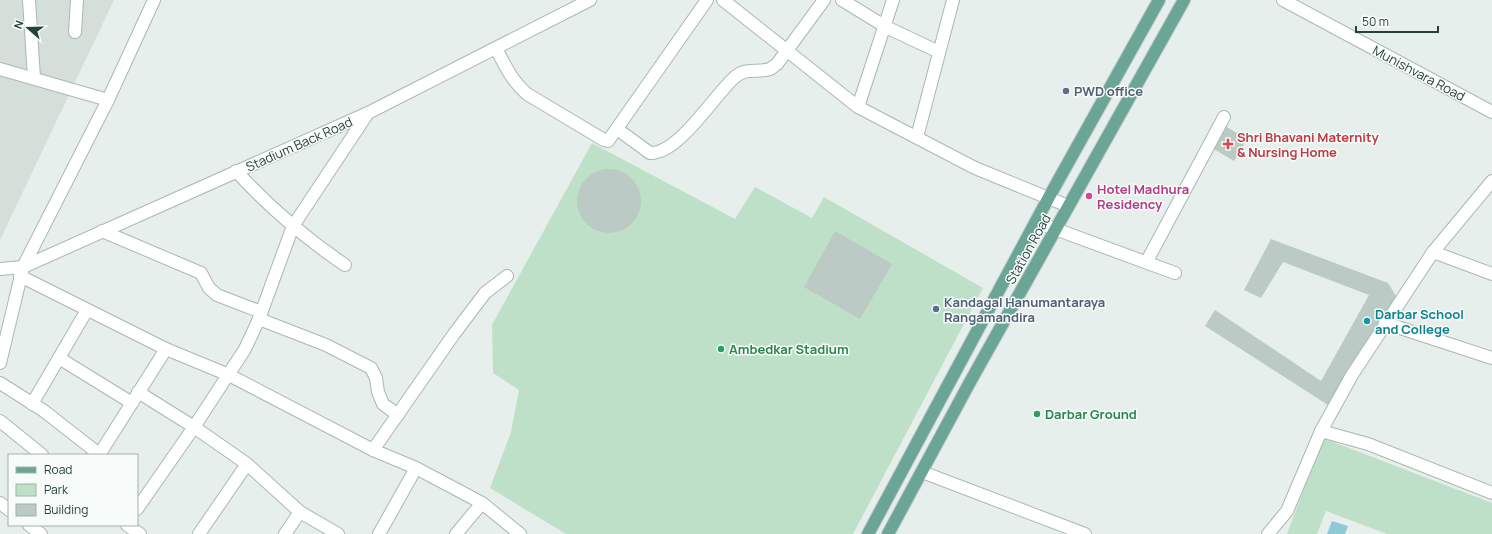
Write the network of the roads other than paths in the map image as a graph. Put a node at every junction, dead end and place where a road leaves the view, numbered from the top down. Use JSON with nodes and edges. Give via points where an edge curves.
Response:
{"nodes":[{"id":1,"x":29,"y":0,"type":"edge"},
{"id":2,"x":77,"y":0,"type":"edge"},
{"id":3,"x":154,"y":0,"type":"edge"},
{"id":4,"x":590,"y":0,"type":"edge"},
{"id":5,"x":707,"y":0,"type":"edge"},
{"id":6,"x":724,"y":0,"type":"edge"},
{"id":7,"x":824,"y":0,"type":"edge"},
{"id":8,"x":842,"y":0,"type":"edge"},
{"id":9,"x":893,"y":0,"type":"edge"},
{"id":10,"x":953,"y":0,"type":"edge"},
{"id":11,"x":1160,"y":0,"type":"edge"},
{"id":12,"x":1184,"y":0,"type":"edge"},
{"id":13,"x":1283,"y":0,"type":"edge"},
{"id":14,"x":569,"y":5,"type":"edge"},
{"id":15,"x":886,"y":27,"type":"junction"},
{"id":16,"x":75,"y":32,"type":"dead end"},
{"id":17,"x":496,"y":48,"type":"junction"},
{"id":18,"x":786,"y":50,"type":"junction"},
{"id":19,"x":939,"y":52,"type":"junction"},
{"id":20,"x":0,"y":69,"type":"edge"},
{"id":21,"x":34,"y":78,"type":"junction"},
{"id":22,"x":108,"y":100,"type":"junction"},
{"id":23,"x":858,"y":107,"type":"junction"},
{"id":24,"x":1492,"y":112,"type":"edge"},
{"id":25,"x":368,"y":113,"type":"junction"},
{"id":26,"x":1224,"y":117,"type":"dead end"},
{"id":27,"x":617,"y":129,"type":"junction"},
{"id":28,"x":916,"y":137,"type":"junction"},
{"id":29,"x":236,"y":171,"type":"junction"},
{"id":30,"x":1492,"y":182,"type":"edge"},
{"id":31,"x":1049,"y":197,"type":"junction"},
{"id":32,"x":1068,"y":206,"type":"junction"},
{"id":33,"x":1036,"y":222,"type":"junction"},
{"id":34,"x":293,"y":226,"type":"junction"},
{"id":35,"x":1054,"y":229,"type":"junction"},
{"id":36,"x":102,"y":231,"type":"junction"},
{"id":37,"x":1433,"y":252,"type":"junction"},
{"id":38,"x":1147,"y":262,"type":"junction"},
{"id":39,"x":345,"y":265,"type":"dead end"},
{"id":40,"x":0,"y":269,"type":"edge"},
{"id":41,"x":22,"y":271,"type":"junction"},
{"id":42,"x":1175,"y":273,"type":"dead end"},
{"id":43,"x":1492,"y":274,"type":"edge"},
{"id":44,"x":507,"y":276,"type":"dead end"},
{"id":45,"x":87,"y":310,"type":"junction"},
{"id":46,"x":260,"y":316,"type":"junction"},
{"id":47,"x":1385,"y":324,"type":"junction"},
{"id":48,"x":166,"y":349,"type":"junction"},
{"id":49,"x":59,"y":358,"type":"junction"},
{"id":50,"x":1492,"y":358,"type":"edge"},
{"id":51,"x":0,"y":363,"type":"edge"},
{"id":52,"x":229,"y":375,"type":"junction"},
{"id":53,"x":0,"y":383,"type":"edge"},
{"id":54,"x":138,"y":392,"type":"junction"},
{"id":55,"x":132,"y":403,"type":"junction"},
{"id":56,"x":32,"y":404,"type":"junction"},
{"id":57,"x":398,"y":415,"type":"junction"},
{"id":58,"x":0,"y":421,"type":"edge"},
{"id":59,"x":194,"y":427,"type":"junction"},
{"id":60,"x":1321,"y":431,"type":"junction"},
{"id":61,"x":373,"y":450,"type":"junction"},
{"id":62,"x":41,"y":454,"type":"edge"},
{"id":63,"x":99,"y":454,"type":"edge"},
{"id":64,"x":247,"y":464,"type":"junction"},
{"id":65,"x":416,"y":468,"type":"junction"},
{"id":66,"x":922,"y":472,"type":"junction"},
{"id":67,"x":1492,"y":492,"type":"edge"},
{"id":68,"x":0,"y":503,"type":"edge"},
{"id":69,"x":482,"y":503,"type":"junction"},
{"id":70,"x":138,"y":508,"type":"edge"},
{"id":71,"x":8,"y":509,"type":"edge"},
{"id":72,"x":300,"y":512,"type":"junction"},
{"id":73,"x":30,"y":526,"type":"edge"},
{"id":74,"x":128,"y":526,"type":"edge"},
{"id":75,"x":41,"y":534,"type":"edge"},
{"id":76,"x":140,"y":534,"type":"edge"},
{"id":77,"x":199,"y":534,"type":"edge"},
{"id":78,"x":285,"y":534,"type":"edge"},
{"id":79,"x":338,"y":534,"type":"edge"},
{"id":80,"x":379,"y":534,"type":"edge"},
{"id":81,"x":456,"y":534,"type":"edge"},
{"id":82,"x":520,"y":534,"type":"edge"},
{"id":83,"x":868,"y":534,"type":"edge"},
{"id":84,"x":888,"y":534,"type":"edge"},
{"id":85,"x":1085,"y":534,"type":"edge"},
{"id":86,"x":1268,"y":534,"type":"edge"}],
"edges":[{"from":1,"to":21,"type":"street"},
{"from":2,"to":16,"type":"street"},
{"from":3,"to":22,"type":"street"},
{"from":4,"to":14,"type":"street","name":"Stadium Back Road"},
{"from":5,"to":27,"type":"street"},
{"from":6,"to":18,"type":"street"},
{"from":7,"to":18,"type":"street"},
{"from":8,"to":15,"type":"street"},
{"from":9,"to":15,"type":"street"},
{"from":10,"to":19,"type":"street"},
{"from":11,"to":31,"type":"main road","name":"Station Road"},
{"from":12,"to":32,"type":"main road","name":"Station Road"},
{"from":13,"to":24,"type":"street","name":"Munishvara Road"},
{"from":14,"to":17,"type":"street","name":"Stadium Back Road"},
{"from":15,"to":19,"type":"street"},
{"from":15,"to":23,"type":"street"},
{"from":17,"to":25,"type":"street","name":"Stadium Back Road"},
{"from":17,"to":27,"type":"street","via":[[517,86],[527,94],[604,140],[611,139]]},
{"from":18,"to":23,"type":"street"},
{"from":18,"to":27,"type":"street","via":[[778,64],[770,69],[749,69],[735,76],[698,121],[657,154],[650,153]]},
{"from":19,"to":28,"type":"street"},
{"from":20,"to":21,"type":"street"},
{"from":21,"to":22,"type":"street"},
{"from":22,"to":41,"type":"street"},
{"from":23,"to":28,"type":"street"},
{"from":25,"to":29,"type":"street","name":"Stadium Back Road"},
{"from":25,"to":34,"type":"street"},
{"from":26,"to":38,"type":"street"},
{"from":28,"to":31,"type":"street","via":[[974,168]]},
{"from":29,"to":34,"type":"street","via":[[264,202]]},
{"from":29,"to":36,"type":"street","name":"Stadium Back Road"},
{"from":30,"to":37,"type":"street"},
{"from":31,"to":32,"type":"street"},
{"from":31,"to":33,"type":"main road","name":"Station Road"},
{"from":32,"to":35,"type":"main road","name":"Station Road"},
{"from":33,"to":35,"type":"street"},
{"from":33,"to":83,"type":"main road","name":"Station Road"},
{"from":34,"to":39,"type":"street"},
{"from":34,"to":46,"type":"street"},
{"from":35,"to":38,"type":"street"},
{"from":35,"to":66,"type":"main road","name":"Station Road"},
{"from":36,"to":41,"type":"street","name":"Stadium Back Road"},
{"from":36,"to":46,"type":"street","via":[[201,273],[209,288],[217,295]]},
{"from":37,"to":43,"type":"street"},
{"from":37,"to":47,"type":"street"},
{"from":38,"to":42,"type":"street"},
{"from":40,"to":41,"type":"street","name":"Stadium Back Road"},
{"from":41,"to":45,"type":"street"},
{"from":41,"to":51,"type":"street"},
{"from":44,"to":57,"type":"street","via":[[486,293]]},
{"from":45,"to":48,"type":"street"},
{"from":45,"to":49,"type":"street"},
{"from":46,"to":52,"type":"street","via":[[245,349]]},
{"from":46,"to":57,"type":"street","via":[[371,368],[383,404]]},
{"from":47,"to":50,"type":"street"},
{"from":47,"to":60,"type":"street","via":[[1352,375]]},
{"from":48,"to":52,"type":"street"},
{"from":48,"to":54,"type":"street"},
{"from":49,"to":55,"type":"street"},
{"from":49,"to":56,"type":"street"},
{"from":52,"to":59,"type":"street"},
{"from":52,"to":61,"type":"street"},
{"from":53,"to":56,"type":"street"},
{"from":54,"to":55,"type":"street"},
{"from":54,"to":59,"type":"street"},
{"from":55,"to":63,"type":"street"},
{"from":56,"to":63,"type":"street"},
{"from":57,"to":61,"type":"street"},
{"from":58,"to":62,"type":"street"},
{"from":59,"to":64,"type":"street"},
{"from":59,"to":70,"type":"street"},
{"from":60,"to":67,"type":"street","via":[[1368,444]]},
{"from":60,"to":86,"type":"street","via":[[1287,511]]},
{"from":61,"to":65,"type":"street"},
{"from":64,"to":72,"type":"street"},
{"from":64,"to":77,"type":"street"},
{"from":65,"to":69,"type":"street"},
{"from":65,"to":80,"type":"street"},
{"from":66,"to":84,"type":"main road","name":"Station Road"},
{"from":66,"to":85,"type":"street"},
{"from":68,"to":71,"type":"street"},
{"from":69,"to":81,"type":"street"},
{"from":69,"to":82,"type":"street"},
{"from":72,"to":78,"type":"street"},
{"from":72,"to":79,"type":"street"},
{"from":73,"to":75,"type":"street"},
{"from":74,"to":76,"type":"street"}]}
